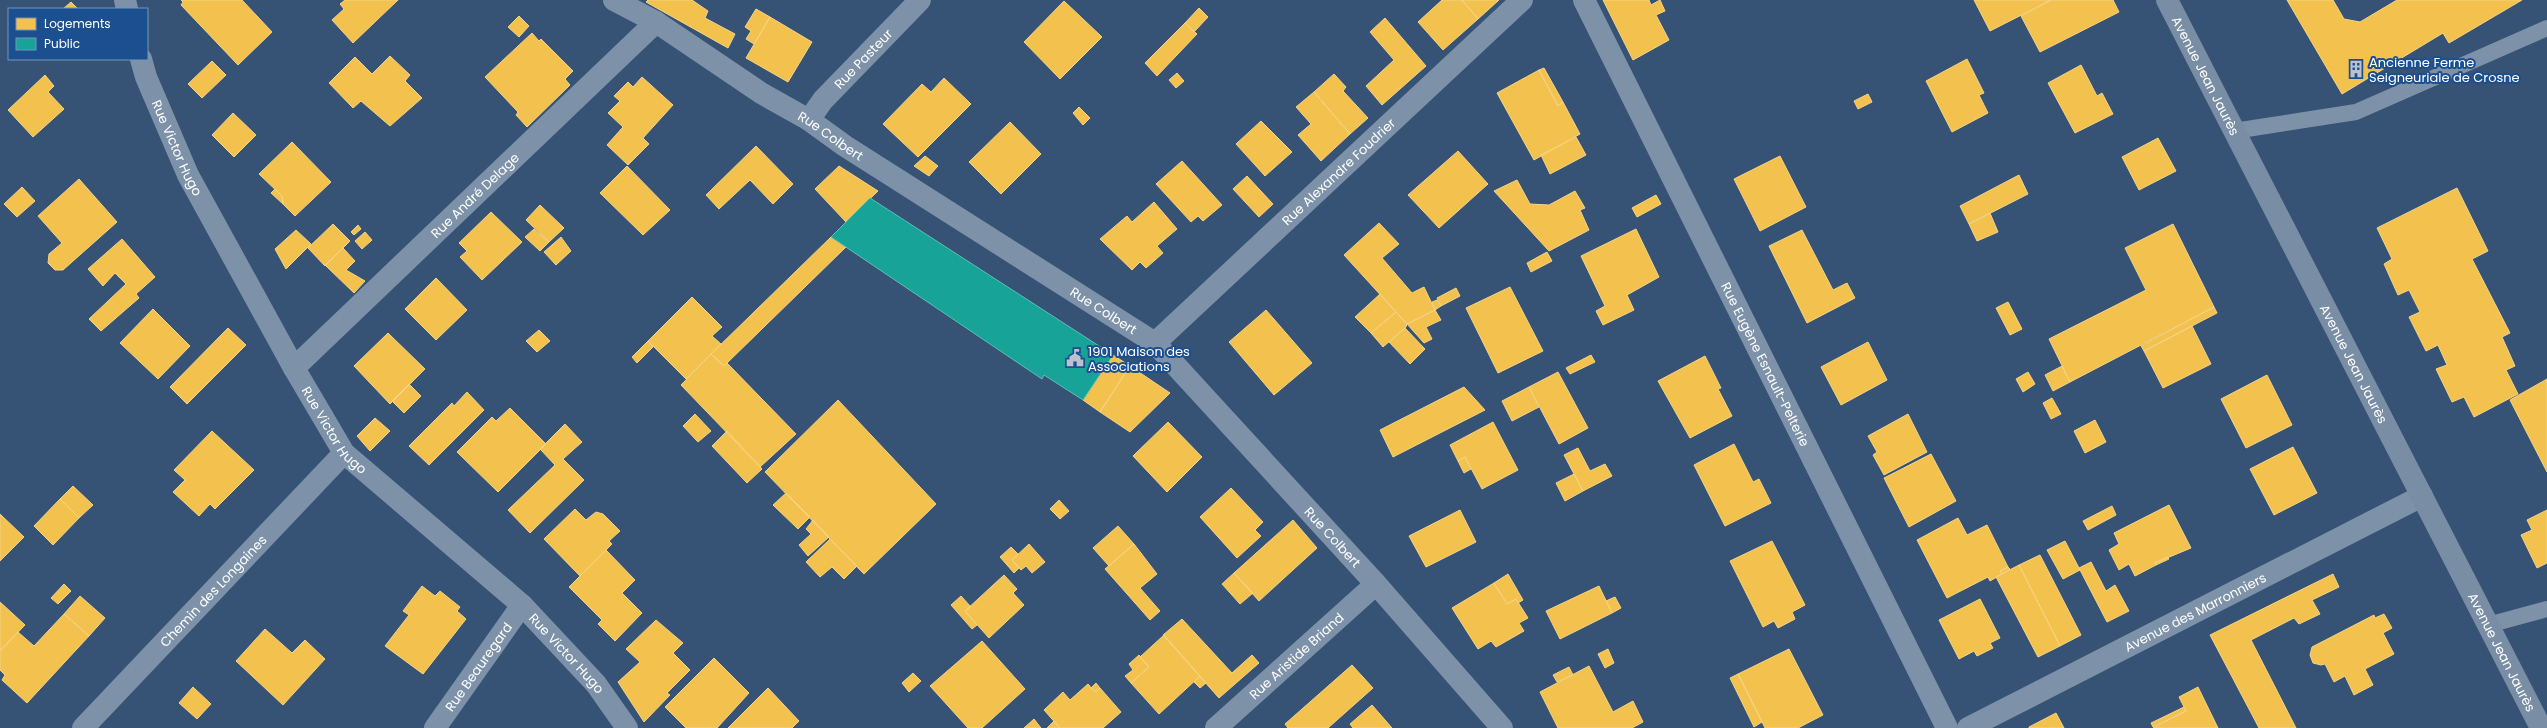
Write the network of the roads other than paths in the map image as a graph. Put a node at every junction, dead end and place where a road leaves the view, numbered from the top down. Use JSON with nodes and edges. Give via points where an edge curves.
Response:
{"nodes":[{"id":1,"x":614,"y":0,"type":"edge"},
{"id":2,"x":920,"y":0,"type":"edge"},
{"id":3,"x":1522,"y":0,"type":"edge"},
{"id":4,"x":1584,"y":0,"type":"edge"},
{"id":5,"x":2168,"y":0,"type":"edge"},
{"id":6,"x":656,"y":22,"type":"junction"},
{"id":7,"x":2547,"y":28,"type":"edge"},
{"id":8,"x":141,"y":60,"type":"edge"},
{"id":9,"x":809,"y":120,"type":"junction"},
{"id":10,"x":2234,"y":131,"type":"junction"},
{"id":11,"x":1155,"y":343,"type":"junction"},
{"id":12,"x":294,"y":368,"type":"junction"},
{"id":13,"x":344,"y":453,"type":"junction"},
{"id":14,"x":2422,"y":496,"type":"junction"},
{"id":15,"x":1376,"y":584,"type":"junction"},
{"id":16,"x":522,"y":606,"type":"junction"},
{"id":17,"x":2547,"y":609,"type":"edge"},
{"id":18,"x":2488,"y":625,"type":"junction"},
{"id":19,"x":83,"y":728,"type":"edge"},
{"id":20,"x":436,"y":728,"type":"edge"},
{"id":21,"x":627,"y":728,"type":"edge"},
{"id":22,"x":1216,"y":728,"type":"edge"},
{"id":23,"x":1502,"y":728,"type":"edge"},
{"id":24,"x":1947,"y":728,"type":"edge"},
{"id":25,"x":1968,"y":728,"type":"edge"},
{"id":26,"x":2540,"y":728,"type":"edge"}],
"edges":[{"from":1,"to":6,"type":"street","name":"Rue Colbert"},
{"from":2,"to":9,"type":"street","name":"Rue Pasteur","via":[[823,100]]},
{"from":3,"to":11,"type":"street","name":"Rue Alexandre Foudrier"},
{"from":4,"to":24,"type":"street","name":"Rue Eugène Esnault-Pelterie"},
{"from":5,"to":10,"type":"street","name":"Avenue Jean Jaurès"},
{"from":6,"to":9,"type":"street","name":"Rue Colbert","via":[[761,93]]},
{"from":6,"to":12,"type":"street","name":"Rue André Delage"},
{"from":7,"to":10,"type":"lane","via":[[2356,112]]},
{"from":8,"to":12,"type":"street","name":"Rue Victor Hugo","via":[[146,77],[188,175]]},
{"from":9,"to":11,"type":"street","name":"Rue Colbert","via":[[845,146]]},
{"from":10,"to":14,"type":"street","name":"Avenue Jean Jaurès"},
{"from":11,"to":15,"type":"street","name":"Rue Colbert"},
{"from":12,"to":13,"type":"street","name":"Rue Victor Hugo"},
{"from":13,"to":16,"type":"street","name":"Rue Victor Hugo"},
{"from":13,"to":19,"type":"street","name":"Chemin des Longaines"},
{"from":14,"to":18,"type":"street","name":"Avenue Jean Jaurès"},
{"from":14,"to":25,"type":"street","name":"Avenue des Marronniers"},
{"from":15,"to":22,"type":"street","name":"Rue Aristide Briand"},
{"from":15,"to":23,"type":"street","name":"Rue Colbert"},
{"from":16,"to":20,"type":"street","name":"Rue Beauregard"},
{"from":16,"to":21,"type":"street","name":"Rue Victor Hugo","via":[[596,684]]},
{"from":17,"to":18,"type":"lane"},
{"from":18,"to":26,"type":"street","name":"Avenue Jean Jaurès"}]}
